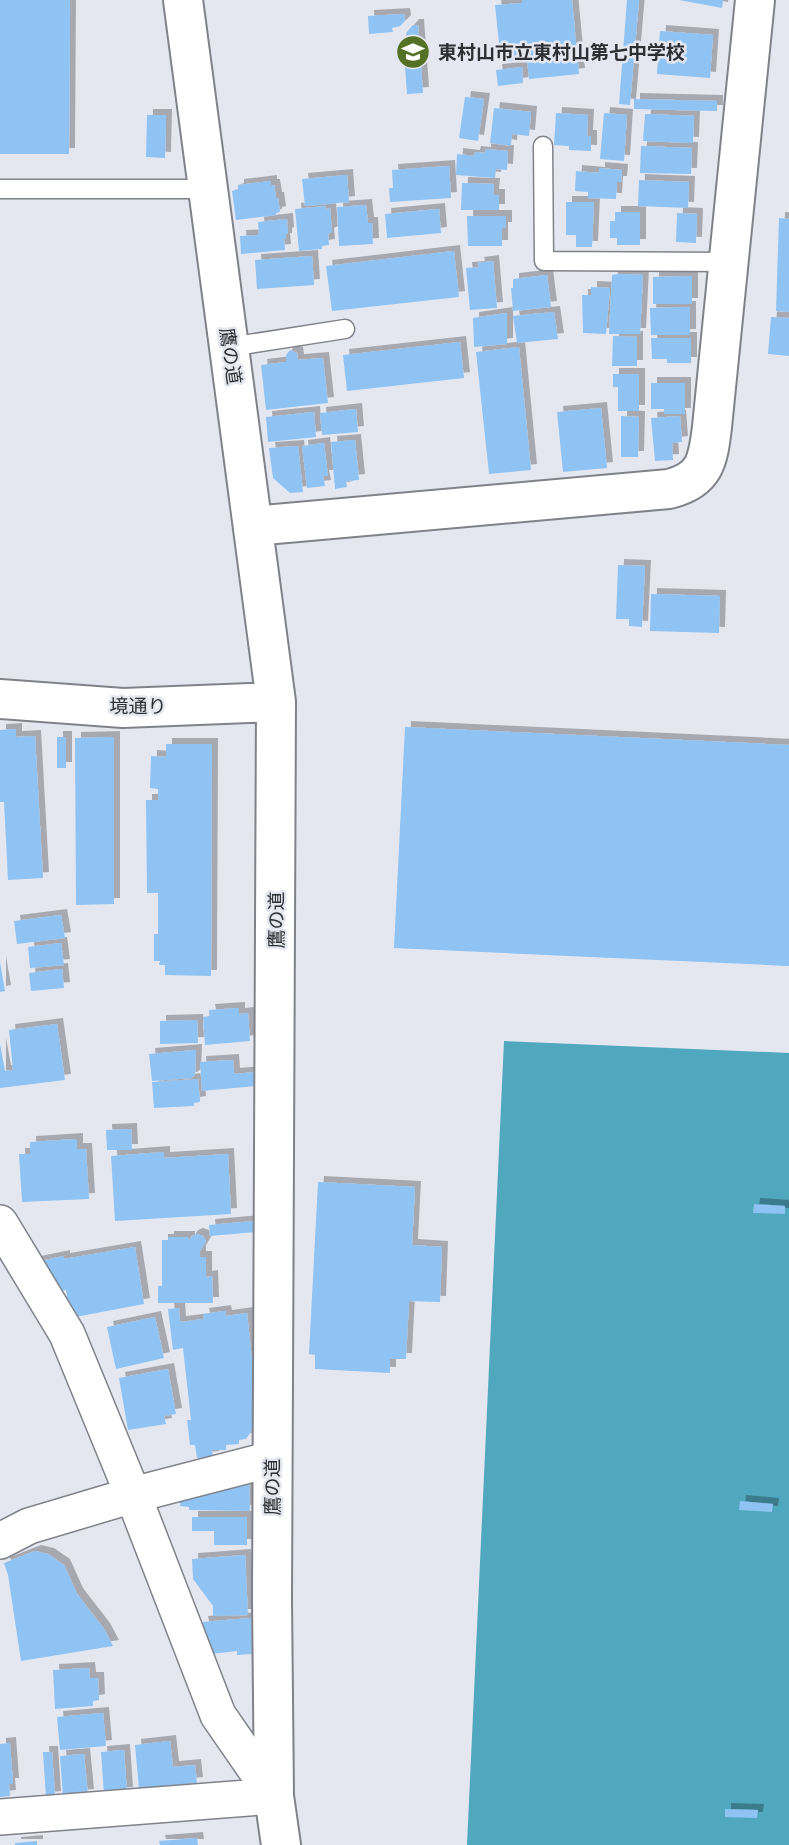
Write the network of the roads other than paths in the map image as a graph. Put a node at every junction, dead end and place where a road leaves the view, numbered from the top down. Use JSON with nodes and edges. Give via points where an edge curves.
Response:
{"nodes":[{"id":1,"x":183,"y":0,"type":"edge"},
{"id":2,"x":755,"y":0,"type":"edge"},
{"id":3,"x":543,"y":146,"type":"dead end"},
{"id":4,"x":0,"y":189,"type":"edge"},
{"id":5,"x":209,"y":189,"type":"junction"},
{"id":6,"x":728,"y":262,"type":"junction"},
{"id":7,"x":345,"y":329,"type":"dead end"},
{"id":8,"x":230,"y":347,"type":"junction"},
{"id":9,"x":253,"y":526,"type":"junction"},
{"id":10,"x":0,"y":699,"type":"edge"},
{"id":11,"x":276,"y":702,"type":"junction"},
{"id":12,"x":0,"y":1223,"type":"edge"},
{"id":13,"x":272,"y":1459,"type":"junction"},
{"id":14,"x":133,"y":1495,"type":"junction"},
{"id":15,"x":0,"y":1541,"type":"edge"},
{"id":16,"x":274,"y":1796,"type":"junction"},
{"id":17,"x":0,"y":1817,"type":"edge"},
{"id":18,"x":281,"y":1845,"type":"edge"}],
"edges":[{"from":1,"to":5,"type":"street","name":"鷹の道"},
{"from":2,"to":6,"type":"street"},
{"from":3,"to":6,"type":"lane","via":[[544,261]]},
{"from":4,"to":5,"type":"lane"},
{"from":5,"to":8,"type":"street","name":"鷹の道"},
{"from":6,"to":9,"type":"street","via":[[709,448],[704,465],[687,485]]},
{"from":7,"to":8,"type":"lane"},
{"from":8,"to":9,"type":"street","name":"鷹の道"},
{"from":9,"to":11,"type":"street","name":"鷹の道"},
{"from":10,"to":11,"type":"street","name":"境通り","via":[[123,708]]},
{"from":11,"to":13,"type":"street","name":"鷹の道"},
{"from":12,"to":14,"type":"street","via":[[67,1334]]},
{"from":13,"to":14,"type":"street"},
{"from":13,"to":16,"type":"street","name":"鷹の道"},
{"from":14,"to":15,"type":"street","via":[[29,1526]]},
{"from":14,"to":16,"type":"street","via":[[218,1715]]},
{"from":16,"to":17,"type":"street"},
{"from":16,"to":18,"type":"street","name":"鷹の道"}]}
